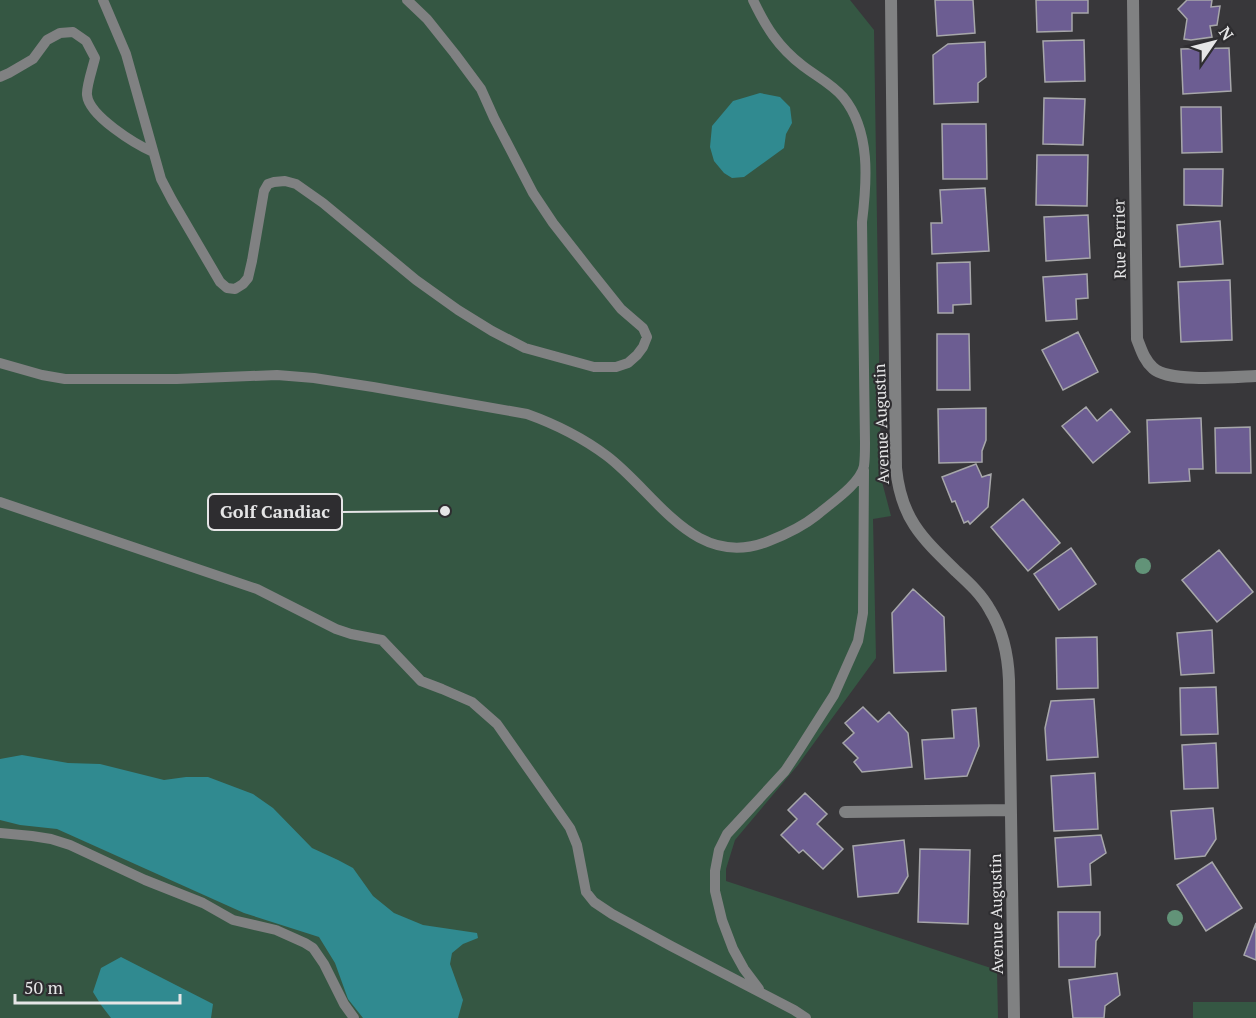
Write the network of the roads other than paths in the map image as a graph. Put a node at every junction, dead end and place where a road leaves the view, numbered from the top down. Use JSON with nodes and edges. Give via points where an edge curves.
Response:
{"nodes":[{"id":1,"x":103,"y":0,"type":"edge"},
{"id":2,"x":407,"y":0,"type":"edge"},
{"id":3,"x":753,"y":0,"type":"edge"},
{"id":4,"x":891,"y":0,"type":"edge"},
{"id":5,"x":1133,"y":0,"type":"edge"},
{"id":6,"x":0,"y":77,"type":"edge"},
{"id":7,"x":153,"y":152,"type":"junction"},
{"id":8,"x":0,"y":363,"type":"edge"},
{"id":9,"x":1256,"y":376,"type":"edge"},
{"id":10,"x":864,"y":466,"type":"junction"},
{"id":11,"x":0,"y":502,"type":"edge"},
{"id":12,"x":1011,"y":810,"type":"junction"},
{"id":13,"x":845,"y":812,"type":"dead end"},
{"id":14,"x":0,"y":833,"type":"edge"},
{"id":15,"x":761,"y":992,"type":"junction"},
{"id":16,"x":354,"y":1018,"type":"edge"},
{"id":17,"x":806,"y":1018,"type":"edge"},
{"id":18,"x":1014,"y":1018,"type":"edge"}],
"edges":[{"from":1,"to":7,"type":"lane","via":[[126,54]]},
{"from":2,"to":7,"type":"lane","via":[[427,19],[481,89],[516,163],[553,223],[621,309],[643,328],[647,337],[643,347],[628,363],[594,367],[525,348],[492,331],[416,279],[323,203],[285,181],[268,184],[264,191],[248,278],[235,289],[226,288],[172,200]]},
{"from":3,"to":10,"type":"lane","via":[[768,30],[783,48],[843,98],[863,138]]},
{"from":4,"to":12,"type":"street","name":"Avenue Augustin","via":[[898,485],[916,528],[979,595],[1002,635],[1009,680]]},
{"from":5,"to":9,"type":"street","name":"Rue Perrier","via":[[1137,339],[1151,367],[1166,374],[1191,378]]},
{"from":6,"to":7,"type":"lane","via":[[33,59],[47,40],[73,32],[86,41],[95,58],[87,94],[91,107],[136,144]]},
{"from":8,"to":10,"type":"lane","via":[[65,379],[277,375],[314,378],[527,414],[572,434],[608,457],[670,517],[713,545],[757,546],[791,532],[845,491]]},
{"from":10,"to":15,"type":"lane","via":[[863,614],[858,641],[834,695],[795,757],[727,834],[718,850],[715,891],[722,920],[733,949]]},
{"from":11,"to":15,"type":"lane","via":[[257,589],[336,629],[382,640],[421,681],[472,702],[497,724],[570,828],[586,892],[594,903]]},
{"from":12,"to":13,"type":"street"},
{"from":12,"to":18,"type":"street","name":"Avenue Augustin"},
{"from":14,"to":16,"type":"lane","via":[[70,845],[233,920],[276,930],[305,943],[324,964]]},
{"from":15,"to":17,"type":"lane"}]}
